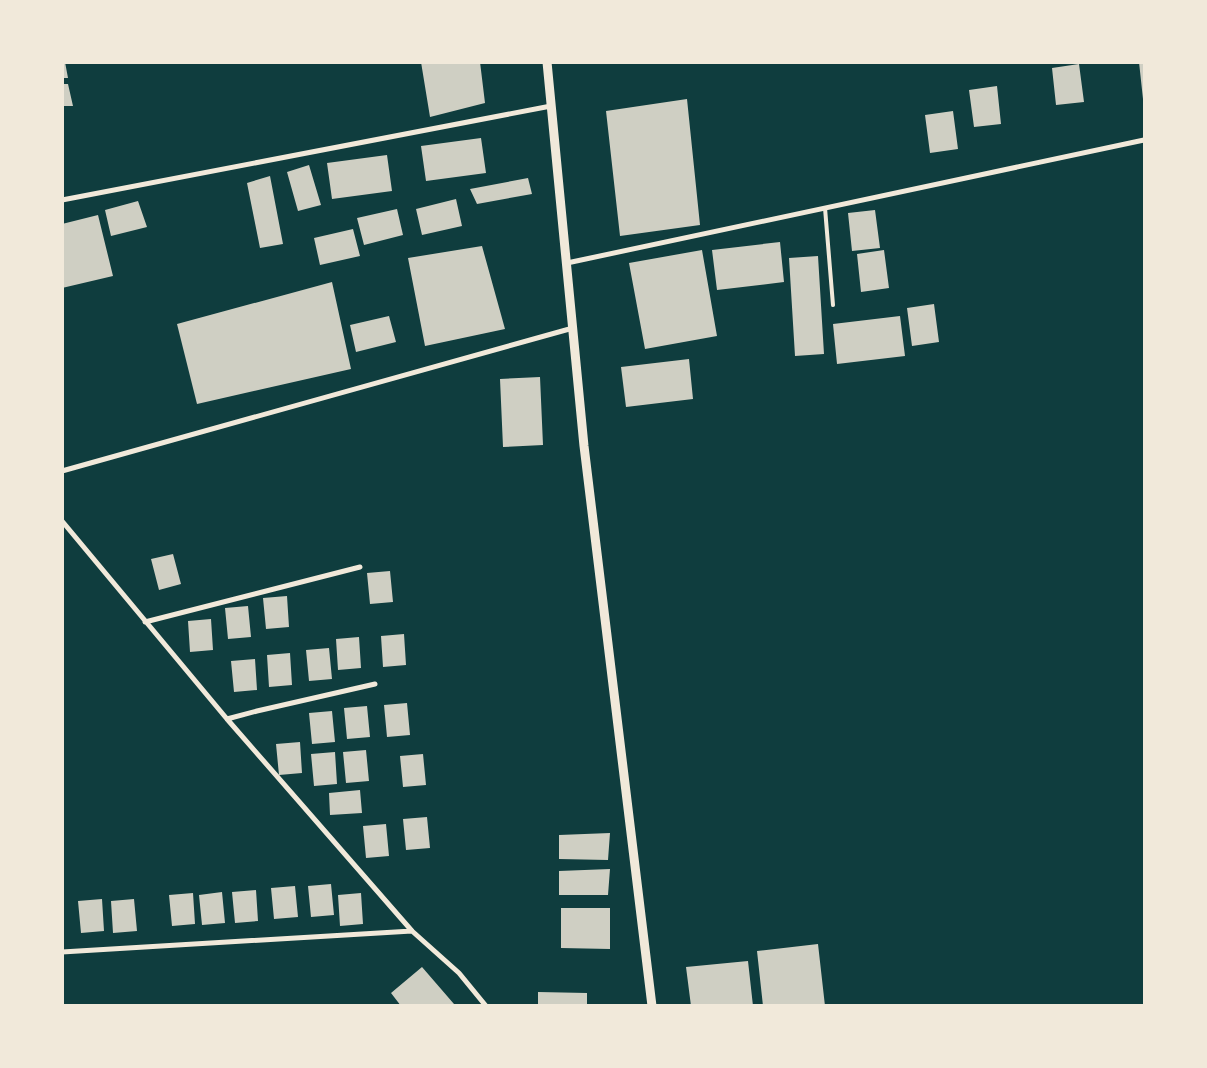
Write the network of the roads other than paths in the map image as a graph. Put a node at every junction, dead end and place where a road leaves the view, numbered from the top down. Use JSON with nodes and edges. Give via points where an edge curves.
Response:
{"nodes":[{"id":1,"x":547,"y":62,"type":"edge"},
{"id":2,"x":551,"y":106,"type":"junction"},
{"id":3,"x":1144,"y":140,"type":"edge"},
{"id":4,"x":62,"y":200,"type":"edge"},
{"id":5,"x":825,"y":208,"type":"junction"},
{"id":6,"x":567,"y":263,"type":"junction"},
{"id":7,"x":833,"y":305,"type":"dead end"},
{"id":8,"x":573,"y":328,"type":"junction"},
{"id":9,"x":62,"y":471,"type":"edge"},
{"id":10,"x":62,"y":521,"type":"edge"},
{"id":11,"x":360,"y":567,"type":"dead end"},
{"id":12,"x":145,"y":622,"type":"junction"},
{"id":13,"x":375,"y":684,"type":"dead end"},
{"id":14,"x":227,"y":719,"type":"junction"},
{"id":15,"x":412,"y":931,"type":"junction"},
{"id":16,"x":62,"y":952,"type":"edge"},
{"id":17,"x":486,"y":1006,"type":"edge"},
{"id":18,"x":652,"y":1006,"type":"edge"}],
"edges":[{"from":1,"to":2,"type":"street"},
{"from":2,"to":4,"type":"street"},
{"from":2,"to":6,"type":"street"},
{"from":3,"to":5,"type":"street"},
{"from":5,"to":6,"type":"street"},
{"from":5,"to":7,"type":"lane"},
{"from":6,"to":8,"type":"street"},
{"from":8,"to":9,"type":"street"},
{"from":8,"to":18,"type":"street"},
{"from":10,"to":12,"type":"street"},
{"from":11,"to":12,"type":"street"},
{"from":12,"to":14,"type":"street"},
{"from":13,"to":14,"type":"street"},
{"from":14,"to":15,"type":"street"},
{"from":15,"to":16,"type":"street"},
{"from":15,"to":17,"type":"street","via":[[458,973]]}]}
